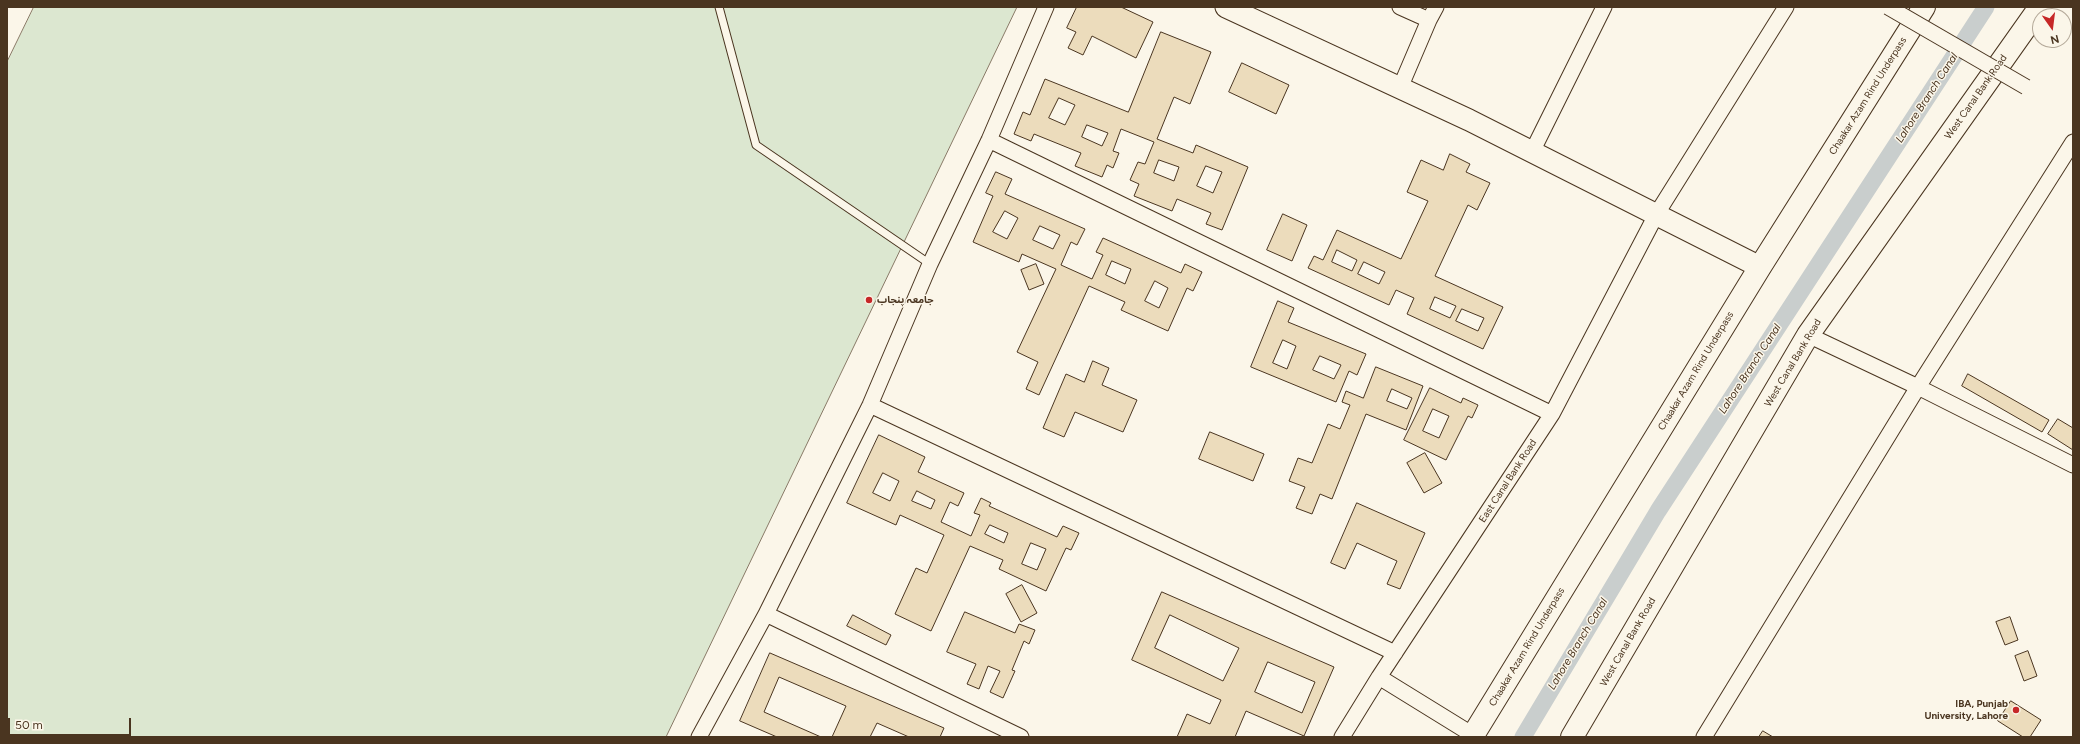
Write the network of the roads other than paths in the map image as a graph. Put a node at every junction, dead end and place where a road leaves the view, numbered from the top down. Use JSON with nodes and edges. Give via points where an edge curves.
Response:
{"nodes":[{"id":1,"x":719,"y":7,"type":"edge"},
{"id":2,"x":1046,"y":7,"type":"edge"},
{"id":3,"x":1226,"y":7,"type":"edge"},
{"id":4,"x":1400,"y":7,"type":"edge"},
{"id":5,"x":1436,"y":7,"type":"edge"},
{"id":6,"x":1604,"y":7,"type":"edge"},
{"id":7,"x":1786,"y":7,"type":"edge"},
{"id":8,"x":1888,"y":7,"type":"edge"},
{"id":9,"x":1924,"y":7,"type":"edge"},
{"id":10,"x":2040,"y":7,"type":"edge"},
{"id":11,"x":1429,"y":20,"type":"junction"},
{"id":12,"x":2026,"y":87,"type":"dead end"},
{"id":13,"x":1400,"y":88,"type":"junction"},
{"id":14,"x":989,"y":140,"type":"junction"},
{"id":15,"x":2073,"y":142,"type":"edge"},
{"id":16,"x":1532,"y":152,"type":"junction"},
{"id":17,"x":1656,"y":215,"type":"junction"},
{"id":18,"x":930,"y":264,"type":"junction"},
{"id":19,"x":1760,"y":267,"type":"junction"},
{"id":20,"x":1808,"y":335,"type":"junction"},
{"id":21,"x":1918,"y":387,"type":"junction"},
{"id":22,"x":870,"y":405,"type":"junction"},
{"id":23,"x":1552,"y":414,"type":"junction"},
{"id":24,"x":2073,"y":465,"type":"edge"},
{"id":25,"x":766,"y":614,"type":"junction"},
{"id":26,"x":1395,"y":653,"type":"junction"},
{"id":27,"x":1379,"y":677,"type":"junction"},
{"id":28,"x":1473,"y":736,"type":"edge"},
{"id":29,"x":699,"y":737,"type":"edge"},
{"id":30,"x":1021,"y":737,"type":"edge"},
{"id":31,"x":1342,"y":737,"type":"edge"},
{"id":32,"x":1572,"y":737,"type":"edge"},
{"id":33,"x":1704,"y":737,"type":"edge"}],
"edges":[{"from":1,"to":18,"type":"lane","via":[[756,145]]},
{"from":2,"to":14,"type":"street"},
{"from":3,"to":13,"type":"street"},
{"from":4,"to":11,"type":"street"},
{"from":5,"to":11,"type":"street"},
{"from":6,"to":16,"type":"street"},
{"from":7,"to":17,"type":"street","name":"East Canal Bank Road"},
{"from":8,"to":12,"type":"street","bridge":true},
{"from":9,"to":19,"type":"highway","name":"Chaakar Azam Rind Underpass"},
{"from":10,"to":20,"type":"highway","name":"West Canal Bank Road"},
{"from":11,"to":13,"type":"street"},
{"from":13,"to":16,"type":"street"},
{"from":14,"to":18,"type":"street"},
{"from":14,"to":23,"type":"street"},
{"from":15,"to":21,"type":"street"},
{"from":16,"to":17,"type":"street"},
{"from":17,"to":19,"type":"street"},
{"from":17,"to":23,"type":"street","name":"East Canal Bank Road"},
{"from":18,"to":22,"type":"street"},
{"from":19,"to":28,"type":"highway","name":"Chaakar Azam Rind Underpass"},
{"from":20,"to":21,"type":"street"},
{"from":20,"to":32,"type":"highway","name":"West Canal Bank Road"},
{"from":21,"to":24,"type":"street"},
{"from":21,"to":33,"type":"street"},
{"from":22,"to":25,"type":"street"},
{"from":22,"to":26,"type":"street"},
{"from":23,"to":26,"type":"street","name":"East Canal Bank Road"},
{"from":25,"to":29,"type":"street"},
{"from":25,"to":30,"type":"street"},
{"from":26,"to":27,"type":"street","name":"East Canal Bank Road"},
{"from":27,"to":28,"type":"street"},
{"from":27,"to":31,"type":"street","name":"East Canal Bank Road"}]}
